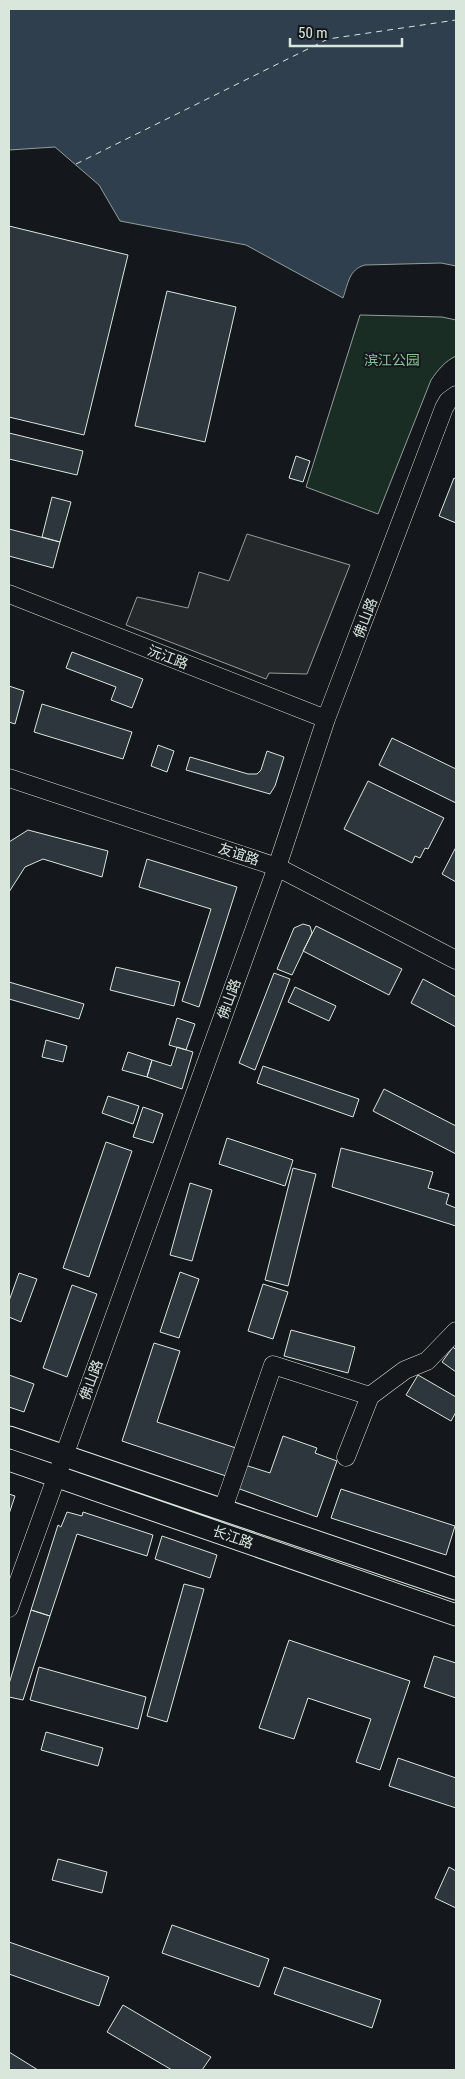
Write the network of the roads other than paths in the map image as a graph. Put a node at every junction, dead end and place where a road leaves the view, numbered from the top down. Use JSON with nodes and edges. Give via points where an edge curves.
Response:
{"nodes":[{"id":1,"x":456,"y":395,"type":"edge"},
{"id":2,"x":9,"y":594,"type":"edge"},
{"id":3,"x":326,"y":719,"type":"junction"},
{"id":4,"x":10,"y":780,"type":"edge"},
{"id":5,"x":276,"y":866,"type":"junction"},
{"id":6,"x":456,"y":960,"type":"edge"},
{"id":7,"x":456,"y":1331,"type":"edge"},
{"id":8,"x":370,"y":1396,"type":"junction"},
{"id":9,"x":9,"y":1437,"type":"edge"},
{"id":10,"x":64,"y":1455,"type":"junction"},
{"id":11,"x":346,"y":1458,"type":"dead end"},
{"id":12,"x":9,"y":1460,"type":"edge"},
{"id":13,"x":56,"y":1476,"type":"junction"},
{"id":14,"x":223,"y":1510,"type":"junction"},
{"id":15,"x":456,"y":1589,"type":"edge"},
{"id":16,"x":9,"y":1608,"type":"edge"},
{"id":17,"x":456,"y":1615,"type":"edge"}],
"edges":[{"from":1,"to":3,"type":"street","name":"佛山路","via":[[444,408]]},
{"from":2,"to":3,"type":"street","name":"沅江路"},
{"from":3,"to":5,"type":"street","name":"佛山路"},
{"from":4,"to":5,"type":"street","name":"友谊路"},
{"from":5,"to":6,"type":"street","name":"友谊路"},
{"from":5,"to":10,"type":"street","name":"佛山路"},
{"from":7,"to":8,"type":"street","via":[[427,1361],[405,1370]]},
{"from":8,"to":11,"type":"street"},
{"from":8,"to":14,"type":"street","via":[[272,1365]]},
{"from":9,"to":10,"type":"main road","name":"长江路"},
{"from":10,"to":13,"type":"street","name":"佛山路"},
{"from":10,"to":14,"type":"main road","name":"长江路"},
{"from":12,"to":13,"type":"main road","name":"长江路"},
{"from":13,"to":16,"type":"street","name":"佛山路"},
{"from":13,"to":17,"type":"main road","name":"长江路"},
{"from":14,"to":15,"type":"main road","name":"长江路"}]}
